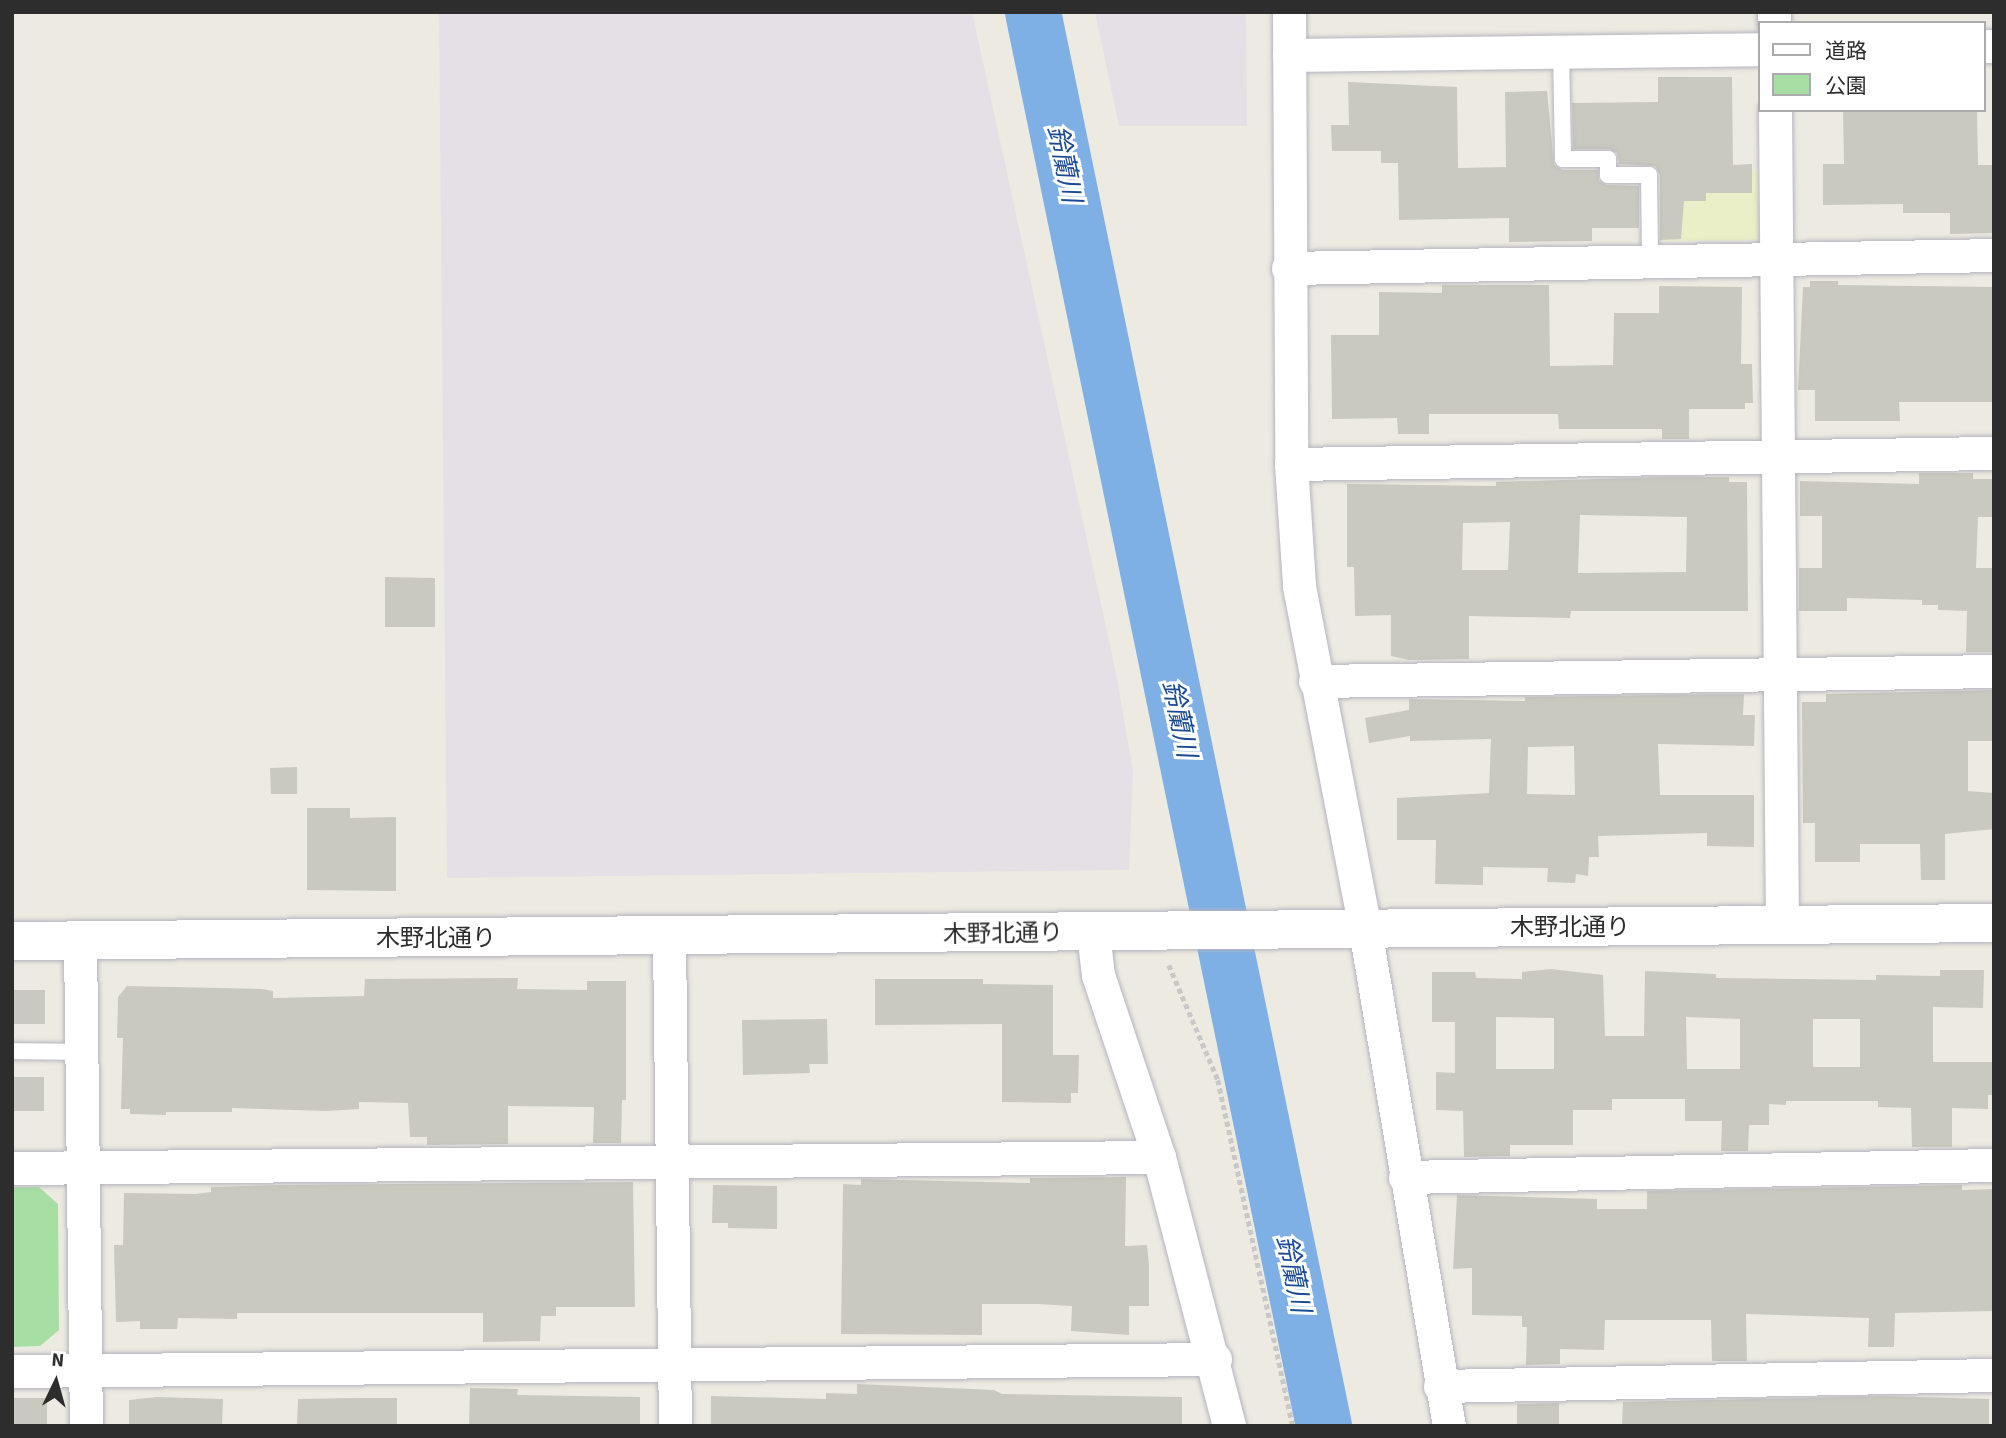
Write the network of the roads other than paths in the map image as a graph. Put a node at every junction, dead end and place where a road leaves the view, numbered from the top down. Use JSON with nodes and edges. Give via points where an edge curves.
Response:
{"nodes":[{"id":1,"x":1289,"y":12,"type":"edge"},
{"id":2,"x":1758,"y":49,"type":"edge"},
{"id":3,"x":1561,"y":51,"type":"junction"},
{"id":4,"x":1289,"y":55,"type":"junction"},
{"id":5,"x":1775,"y":112,"type":"edge"},
{"id":6,"x":1994,"y":255,"type":"edge"},
{"id":7,"x":1776,"y":257,"type":"junction"},
{"id":8,"x":1650,"y":260,"type":"junction"},
{"id":9,"x":1288,"y":268,"type":"junction"},
{"id":10,"x":1994,"y":453,"type":"edge"},
{"id":11,"x":1779,"y":454,"type":"junction"},
{"id":12,"x":1291,"y":464,"type":"junction"},
{"id":13,"x":1994,"y":671,"type":"edge"},
{"id":14,"x":1780,"y":673,"type":"junction"},
{"id":15,"x":1315,"y":681,"type":"junction"},
{"id":16,"x":1994,"y":923,"type":"edge"},
{"id":17,"x":1783,"y":926,"type":"junction"},
{"id":18,"x":1365,"y":929,"type":"junction"},
{"id":19,"x":1093,"y":933,"type":"junction"},
{"id":20,"x":669,"y":938,"type":"junction"},
{"id":21,"x":80,"y":940,"type":"junction"},
{"id":22,"x":12,"y":941,"type":"edge"},
{"id":23,"x":12,"y":1051,"type":"edge"},
{"id":24,"x":81,"y":1052,"type":"junction"},
{"id":25,"x":1159,"y":1157,"type":"junction"},
{"id":26,"x":672,"y":1162,"type":"junction"},
{"id":27,"x":1994,"y":1165,"type":"edge"},
{"id":28,"x":83,"y":1167,"type":"junction"},
{"id":29,"x":12,"y":1168,"type":"edge"},
{"id":30,"x":1405,"y":1177,"type":"junction"},
{"id":31,"x":1215,"y":1359,"type":"junction"},
{"id":32,"x":674,"y":1364,"type":"junction"},
{"id":33,"x":85,"y":1370,"type":"junction"},
{"id":34,"x":12,"y":1371,"type":"edge"},
{"id":35,"x":1994,"y":1374,"type":"edge"},
{"id":36,"x":1440,"y":1386,"type":"junction"},
{"id":37,"x":86,"y":1426,"type":"edge"},
{"id":38,"x":675,"y":1426,"type":"edge"},
{"id":39,"x":1229,"y":1426,"type":"edge"},
{"id":40,"x":1449,"y":1426,"type":"edge"}],
"edges":[{"from":1,"to":4,"type":"street"},
{"from":2,"to":3,"type":"street"},
{"from":3,"to":4,"type":"street"},
{"from":3,"to":8,"type":"lane","via":[[1563,159],[1608,159],[1608,175],[1649,175]]},
{"from":4,"to":9,"type":"street"},
{"from":5,"to":7,"type":"street"},
{"from":6,"to":7,"type":"street"},
{"from":7,"to":8,"type":"street"},
{"from":7,"to":11,"type":"street"},
{"from":8,"to":9,"type":"street"},
{"from":9,"to":12,"type":"street"},
{"from":10,"to":11,"type":"street"},
{"from":11,"to":12,"type":"street"},
{"from":11,"to":14,"type":"street"},
{"from":12,"to":15,"type":"street","via":[[1298,586]]},
{"from":13,"to":14,"type":"street"},
{"from":14,"to":15,"type":"street"},
{"from":14,"to":17,"type":"street"},
{"from":15,"to":18,"type":"street"},
{"from":16,"to":17,"type":"street","name":"木野北通り"},
{"from":17,"to":18,"type":"street","name":"木野北通り"},
{"from":18,"to":19,"type":"street","name":"木野北通り","via":[[1284,929],[1173,948]]},
{"from":18,"to":30,"type":"street"},
{"from":19,"to":20,"type":"street","name":"木野北通り"},
{"from":19,"to":25,"type":"street","via":[[1098,975]]},
{"from":20,"to":21,"type":"street","name":"木野北通り"},
{"from":20,"to":26,"type":"street"},
{"from":21,"to":22,"type":"street","name":"木野北通り"},
{"from":21,"to":24,"type":"street"},
{"from":23,"to":24,"type":"lane"},
{"from":24,"to":28,"type":"street"},
{"from":25,"to":26,"type":"street"},
{"from":25,"to":31,"type":"street"},
{"from":26,"to":28,"type":"street"},
{"from":26,"to":32,"type":"street"},
{"from":27,"to":30,"type":"street"},
{"from":28,"to":29,"type":"street"},
{"from":28,"to":33,"type":"street"},
{"from":30,"to":36,"type":"street"},
{"from":31,"to":32,"type":"street"},
{"from":31,"to":39,"type":"street"},
{"from":32,"to":33,"type":"street"},
{"from":32,"to":38,"type":"street"},
{"from":33,"to":34,"type":"street"},
{"from":33,"to":37,"type":"street"},
{"from":35,"to":36,"type":"street"},
{"from":36,"to":40,"type":"street"}]}
